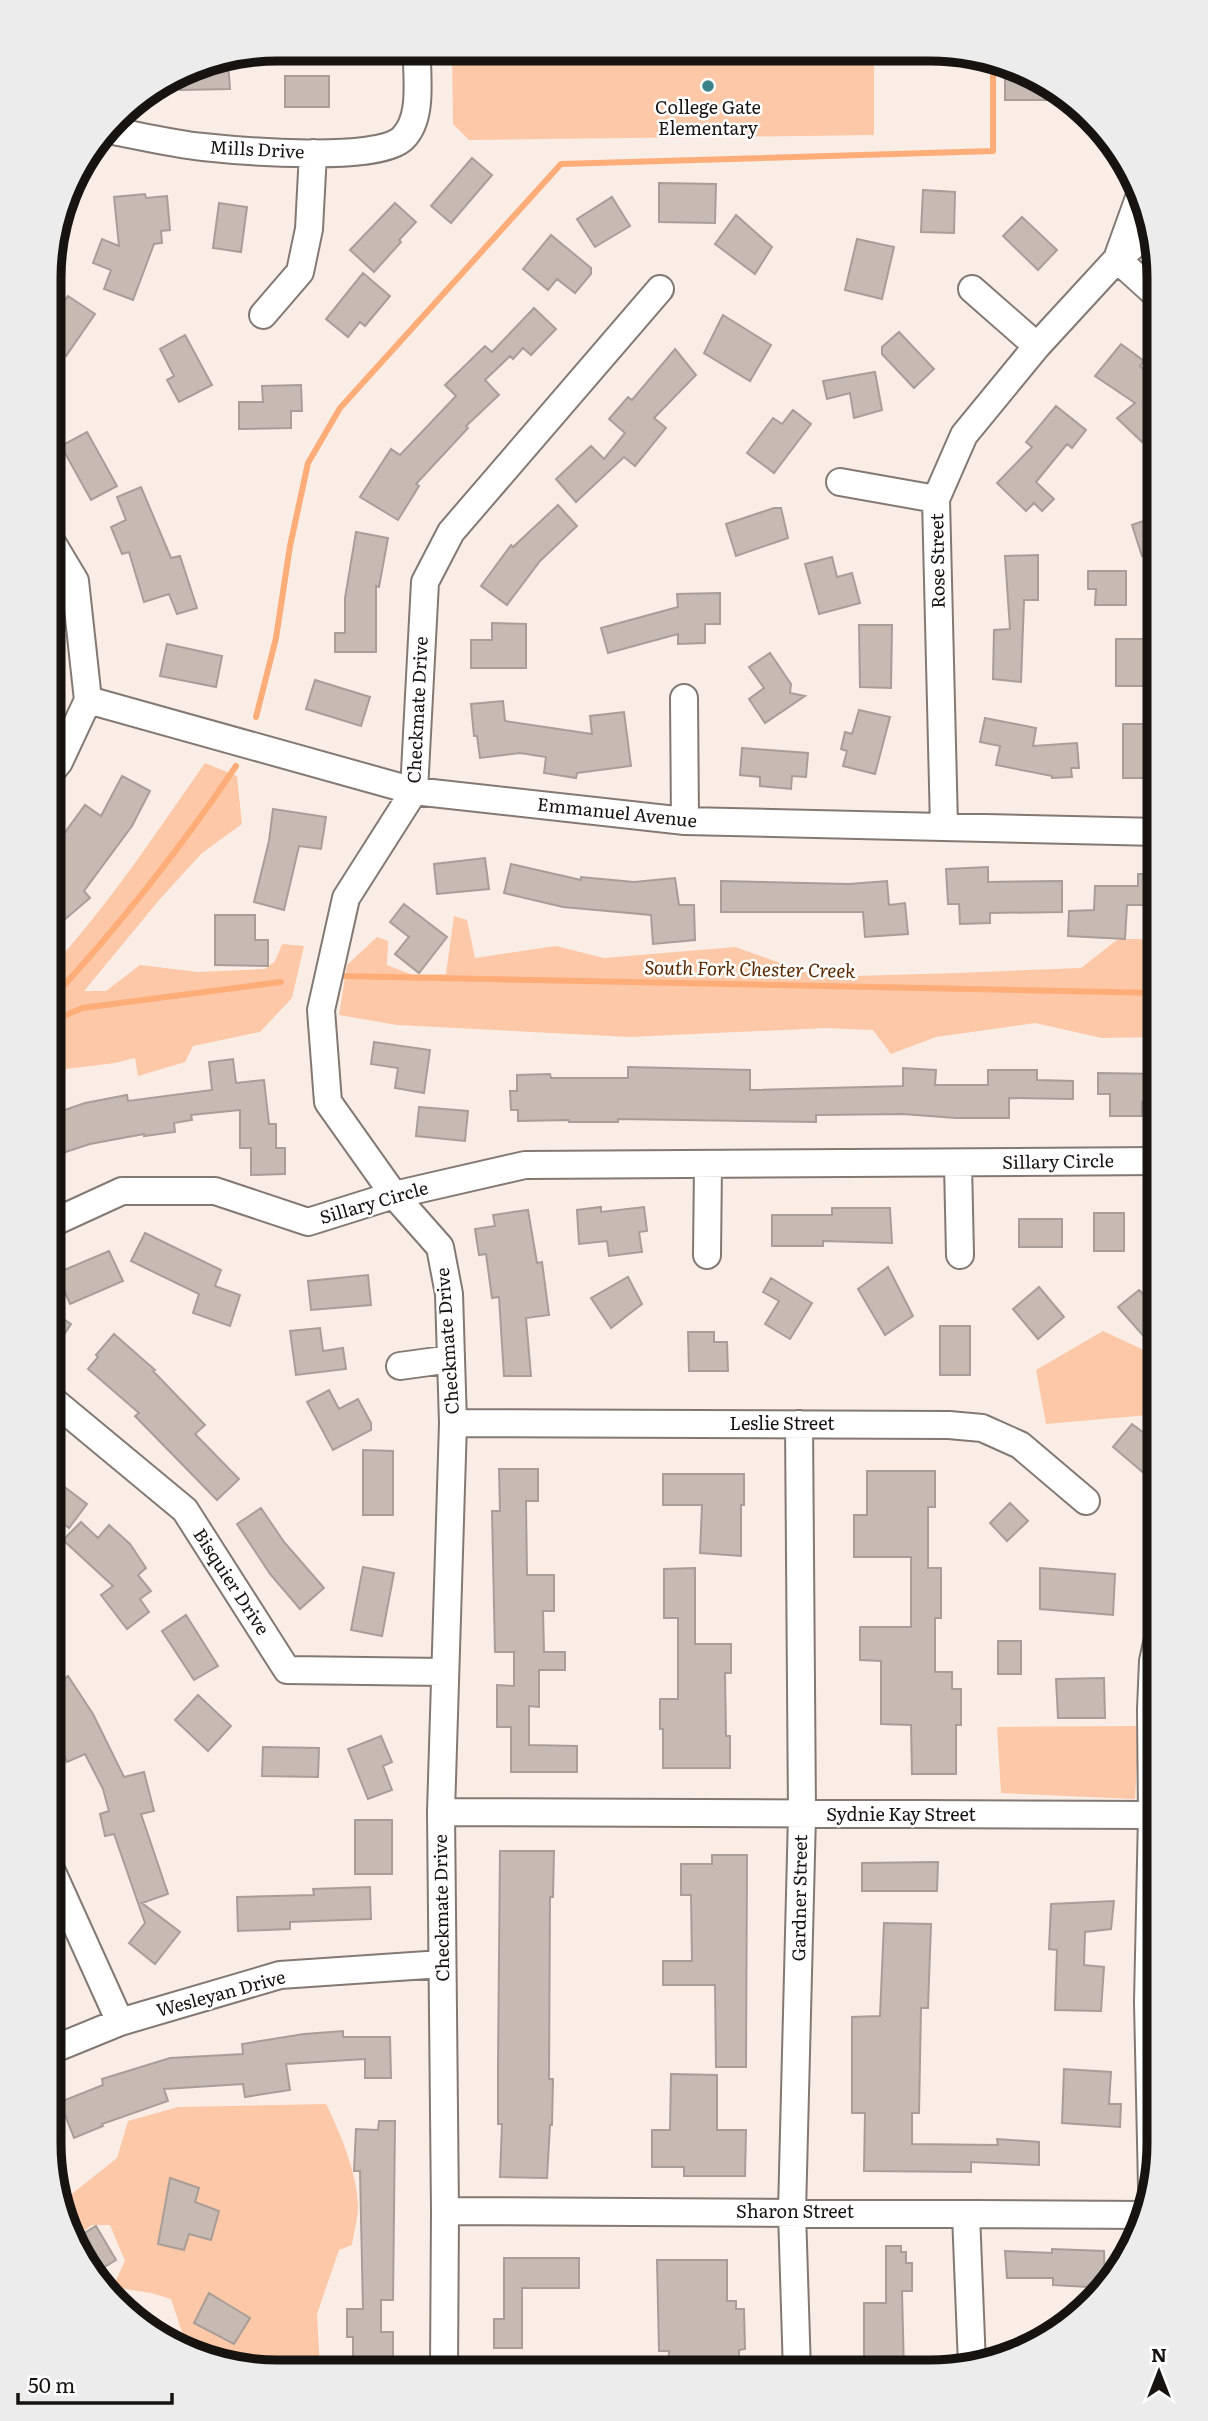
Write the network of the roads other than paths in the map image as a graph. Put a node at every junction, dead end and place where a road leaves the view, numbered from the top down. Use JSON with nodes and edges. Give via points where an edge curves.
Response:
{"nodes":[{"id":1,"x":416,"y":62,"type":"edge"},
{"id":2,"x":119,"y":132,"type":"edge"},
{"id":3,"x":313,"y":153,"type":"junction"},
{"id":4,"x":1135,"y":209,"type":"edge"},
{"id":5,"x":1143,"y":237,"type":"edge"},
{"id":6,"x":1117,"y":259,"type":"junction"},
{"id":7,"x":1147,"y":287,"type":"edge"},
{"id":8,"x":660,"y":289,"type":"dead end"},
{"id":9,"x":972,"y":289,"type":"dead end"},
{"id":10,"x":263,"y":315,"type":"dead end"},
{"id":11,"x":1037,"y":346,"type":"junction"},
{"id":12,"x":840,"y":482,"type":"dead end"},
{"id":13,"x":936,"y":499,"type":"junction"},
{"id":14,"x":62,"y":559,"type":"edge"},
{"id":15,"x":684,"y":698,"type":"dead end"},
{"id":16,"x":88,"y":700,"type":"junction"},
{"id":17,"x":62,"y":758,"type":"edge"},
{"id":18,"x":414,"y":791,"type":"junction"},
{"id":19,"x":685,"y":821,"type":"junction"},
{"id":20,"x":943,"y":826,"type":"junction"},
{"id":21,"x":1147,"y":832,"type":"edge"},
{"id":22,"x":1147,"y":1161,"type":"edge"},
{"id":23,"x":958,"y":1163,"type":"junction"},
{"id":24,"x":708,"y":1164,"type":"junction"},
{"id":25,"x":394,"y":1195,"type":"junction"},
{"id":26,"x":61,"y":1219,"type":"edge"},
{"id":27,"x":707,"y":1255,"type":"dead end"},
{"id":28,"x":960,"y":1255,"type":"dead end"},
{"id":29,"x":451,"y":1359,"type":"junction"},
{"id":30,"x":400,"y":1366,"type":"dead end"},
{"id":31,"x":61,"y":1407,"type":"edge"},
{"id":32,"x":453,"y":1423,"type":"junction"},
{"id":33,"x":799,"y":1424,"type":"junction"},
{"id":34,"x":1086,"y":1501,"type":"dead end"},
{"id":35,"x":444,"y":1672,"type":"junction"},
{"id":36,"x":441,"y":1812,"type":"junction"},
{"id":37,"x":802,"y":1815,"type":"junction"},
{"id":38,"x":1146,"y":1815,"type":"edge"},
{"id":39,"x":61,"y":1892,"type":"edge"},
{"id":40,"x":442,"y":1964,"type":"junction"},
{"id":41,"x":120,"y":2022,"type":"junction"},
{"id":42,"x":61,"y":2046,"type":"edge"},
{"id":43,"x":445,"y":2211,"type":"junction"},
{"id":44,"x":792,"y":2212,"type":"junction"},
{"id":45,"x":966,"y":2214,"type":"junction"},
{"id":46,"x":1134,"y":2215,"type":"edge"},
{"id":47,"x":972,"y":2356,"type":"edge"},
{"id":48,"x":444,"y":2360,"type":"edge"},
{"id":49,"x":797,"y":2360,"type":"edge"}],
"edges":[{"from":1,"to":3,"type":"street","name":"Mills Drive","via":[[416,107],[403,138],[372,151]]},
{"from":2,"to":3,"type":"street","name":"Mills Drive","via":[[202,147]]},
{"from":3,"to":10,"type":"street","via":[[309,229],[300,272]]},
{"from":4,"to":6,"type":"street","name":"Rose Street"},
{"from":5,"to":6,"type":"street"},
{"from":6,"to":7,"type":"street"},
{"from":6,"to":11,"type":"street","name":"Rose Street"},
{"from":8,"to":18,"type":"street","name":"Checkmate Drive","via":[[451,533],[425,582]]},
{"from":9,"to":11,"type":"street"},
{"from":11,"to":13,"type":"street","name":"Rose Street","via":[[964,435]]},
{"from":12,"to":13,"type":"street"},
{"from":13,"to":20,"type":"street","name":"Rose Street"},
{"from":14,"to":16,"type":"street","via":[[75,581]]},
{"from":15,"to":19,"type":"street"},
{"from":16,"to":17,"type":"street"},
{"from":16,"to":18,"type":"street","name":"Emmanuel Avenue"},
{"from":18,"to":19,"type":"street","name":"Emmanuel Avenue"},
{"from":18,"to":25,"type":"street","name":"Checkmate Drive","via":[[346,898],[321,1010],[328,1102]]},
{"from":19,"to":20,"type":"street","name":"Emmanuel Avenue"},
{"from":20,"to":21,"type":"street","name":"Emmanuel Avenue"},
{"from":22,"to":23,"type":"street","name":"Sillary Circle"},
{"from":23,"to":24,"type":"street","name":"Sillary Circle"},
{"from":23,"to":28,"type":"street"},
{"from":24,"to":25,"type":"street","name":"Sillary Circle","via":[[525,1164]]},
{"from":24,"to":27,"type":"street"},
{"from":25,"to":26,"type":"street","name":"Sillary Circle","via":[[308,1222],[215,1191],[122,1191]]},
{"from":25,"to":29,"type":"street","name":"Checkmate Drive","via":[[440,1247],[449,1294]]},
{"from":29,"to":30,"type":"street"},
{"from":29,"to":32,"type":"street","name":"Checkmate Drive"},
{"from":31,"to":35,"type":"street","name":"Bisquier Drive","via":[[185,1510],[287,1670]]},
{"from":32,"to":33,"type":"street","name":"Leslie Street"},
{"from":32,"to":35,"type":"street","name":"Checkmate Drive"},
{"from":33,"to":34,"type":"street","name":"Leslie Street","via":[[982,1428],[1020,1445]]},
{"from":33,"to":37,"type":"street","name":"Gardner Street"},
{"from":35,"to":36,"type":"street","name":"Checkmate Drive"},
{"from":36,"to":37,"type":"street","name":"Sydnie Kay Street"},
{"from":36,"to":40,"type":"street","name":"Checkmate Drive"},
{"from":37,"to":38,"type":"street","name":"Sydnie Kay Street"},
{"from":37,"to":44,"type":"street","name":"Gardner Street"},
{"from":39,"to":41,"type":"street"},
{"from":40,"to":41,"type":"street","name":"Wesleyan Drive","via":[[280,1975]]},
{"from":40,"to":43,"type":"street","name":"Checkmate Drive"},
{"from":41,"to":42,"type":"street","name":"Wesleyan Drive"},
{"from":43,"to":44,"type":"street","name":"Sharon Street"},
{"from":43,"to":48,"type":"street","name":"Checkmate Drive"},
{"from":44,"to":45,"type":"street","name":"Sharon Street"},
{"from":44,"to":49,"type":"street","name":"Gardner Street"},
{"from":45,"to":46,"type":"street","name":"Sharon Street"},
{"from":45,"to":47,"type":"street"}]}
